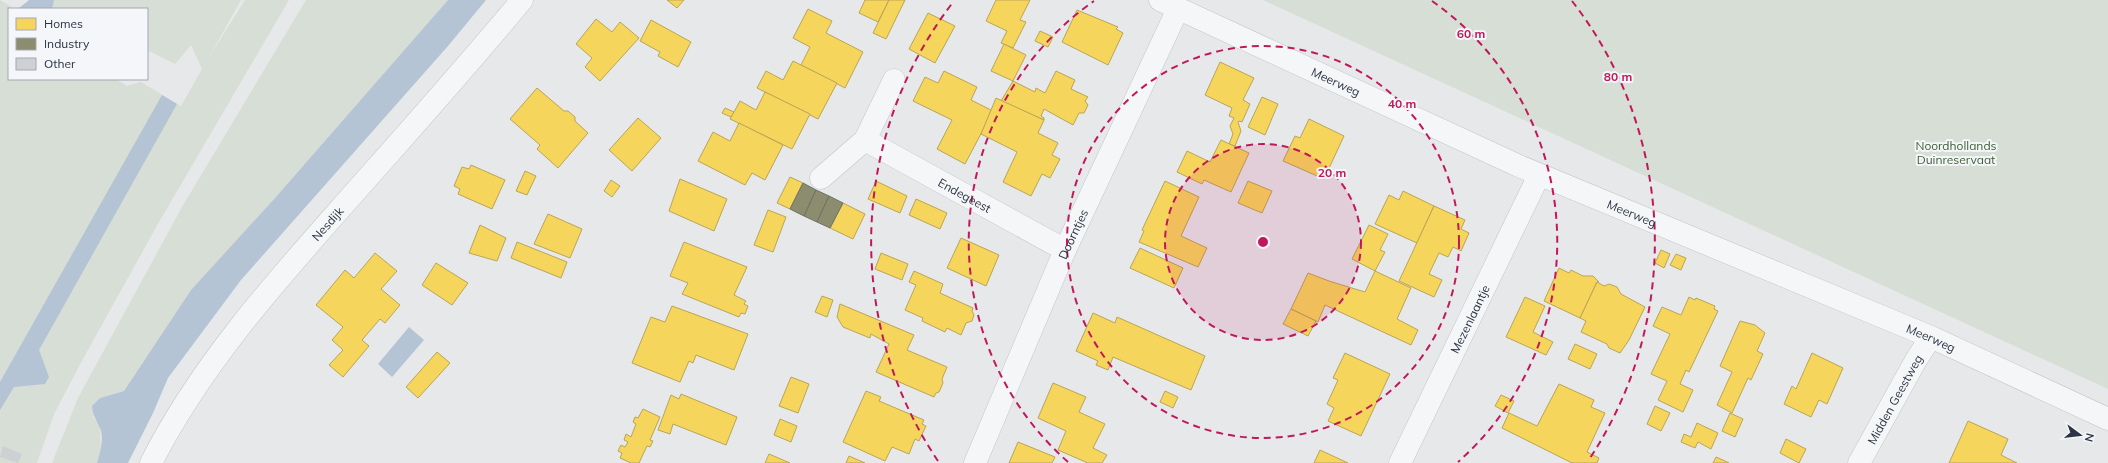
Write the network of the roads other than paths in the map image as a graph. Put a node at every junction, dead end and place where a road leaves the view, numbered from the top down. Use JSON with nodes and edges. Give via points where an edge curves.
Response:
{"nodes":[{"id":1,"x":522,"y":0,"type":"edge"},
{"id":2,"x":1169,"y":4,"type":"edge"},
{"id":3,"x":894,"y":80,"type":"dead end"},
{"id":4,"x":864,"y":140,"type":"junction"},
{"id":5,"x":1539,"y":175,"type":"junction"},
{"id":6,"x":820,"y":178,"type":"dead end"},
{"id":7,"x":1065,"y":250,"type":"junction"},
{"id":8,"x":1931,"y":337,"type":"junction"},
{"id":9,"x":2108,"y":419,"type":"edge"},
{"id":10,"x":151,"y":463,"type":"edge"},
{"id":11,"x":975,"y":463,"type":"edge"},
{"id":12,"x":1400,"y":463,"type":"edge"},
{"id":13,"x":1859,"y":463,"type":"edge"}],
"edges":[{"from":1,"to":10,"type":"street","name":"Nesdijk","via":[[472,61],[267,291],[198,385]]},
{"from":2,"to":5,"type":"street","name":"Meerweg"},
{"from":2,"to":7,"type":"street","name":"Doorntjes"},
{"from":3,"to":4,"type":"street"},
{"from":4,"to":6,"type":"street"},
{"from":4,"to":7,"type":"street","name":"Endegeest"},
{"from":5,"to":8,"type":"street","name":"Meerweg"},
{"from":5,"to":12,"type":"street","name":"Mezenlaantje"},
{"from":7,"to":11,"type":"street","name":"Doorntjes"},
{"from":8,"to":9,"type":"street","name":"Meerweg"},
{"from":8,"to":13,"type":"street","name":"Midden Geestweg"}]}
